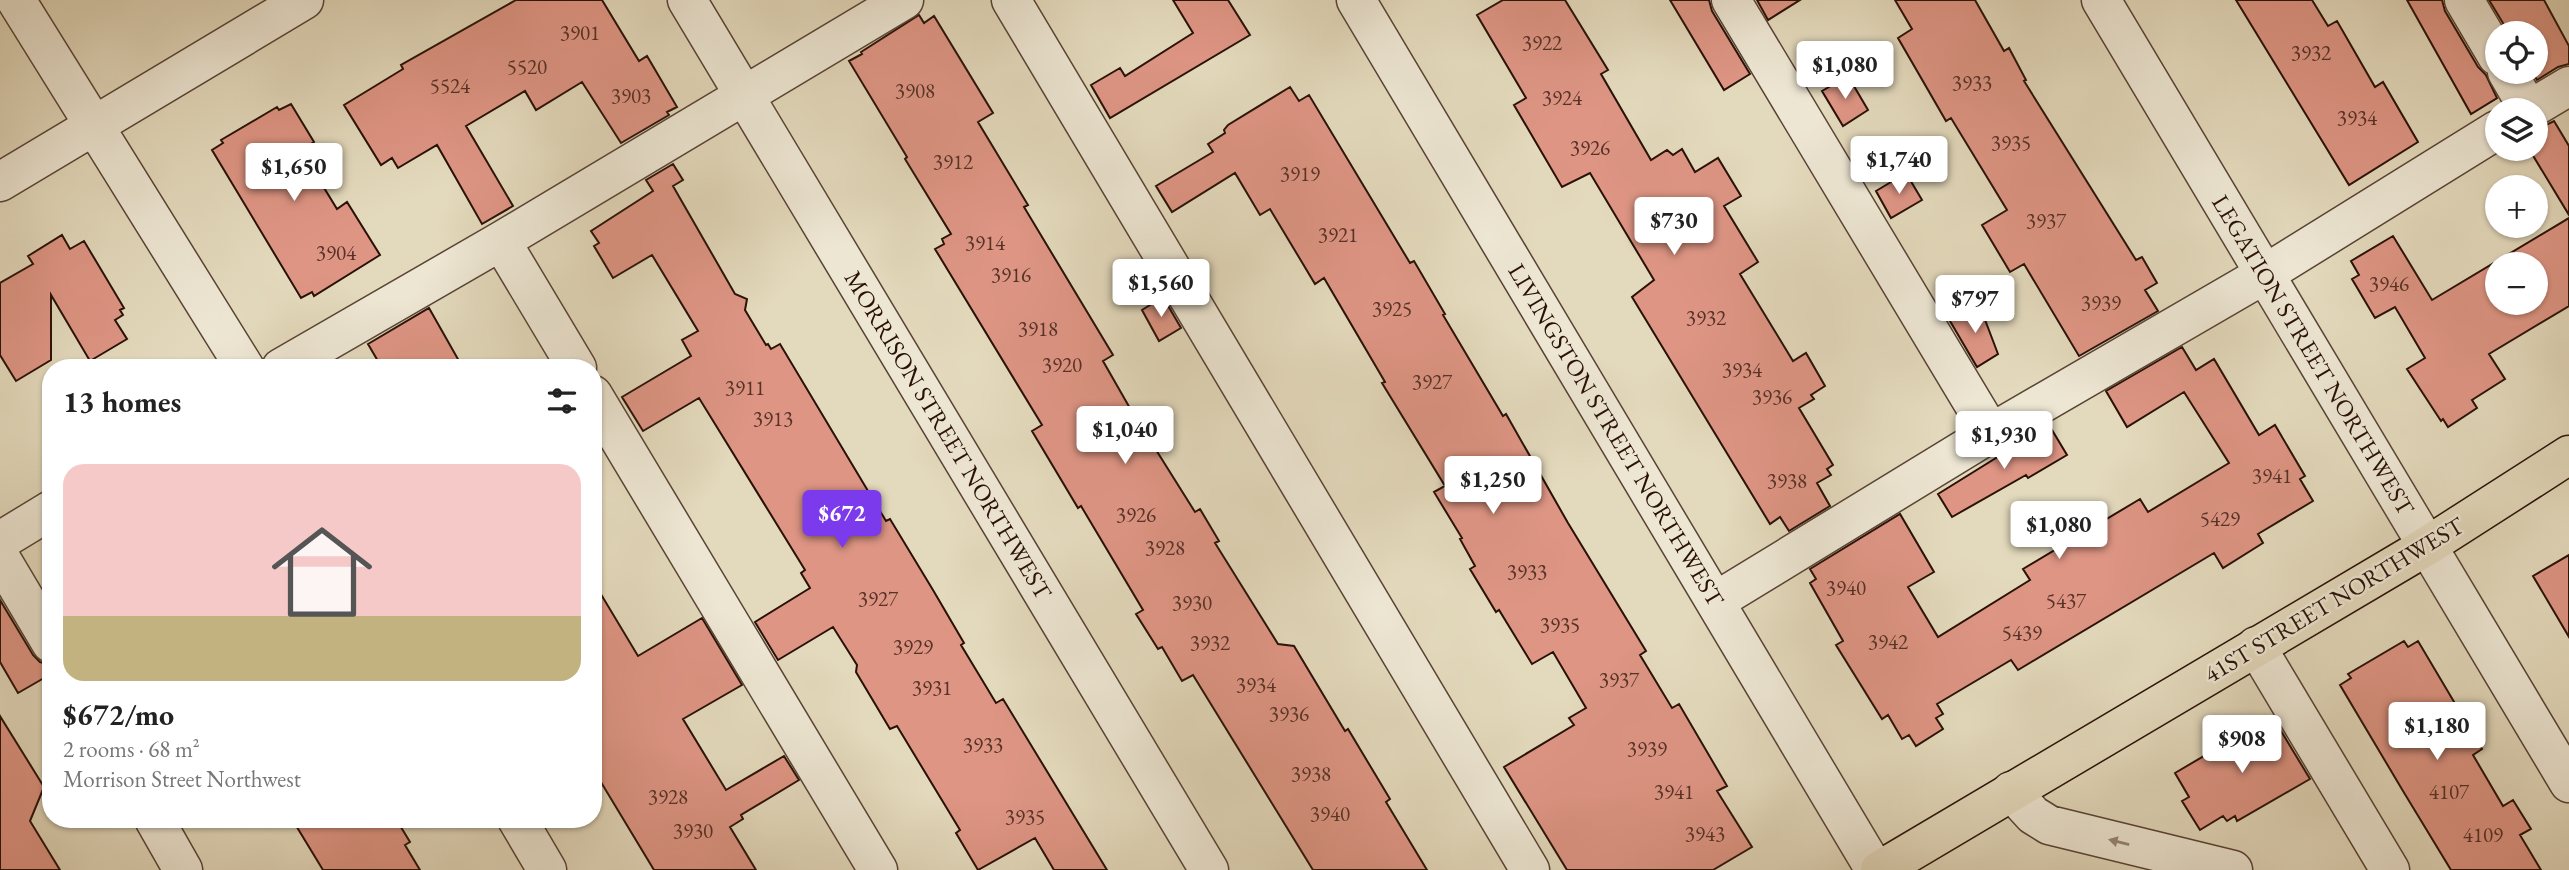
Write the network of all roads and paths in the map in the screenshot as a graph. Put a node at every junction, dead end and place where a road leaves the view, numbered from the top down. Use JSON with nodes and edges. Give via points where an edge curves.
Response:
{"nodes":[{"id":1,"x":16,"y":0,"type":"edge"},
{"id":2,"x":303,"y":0,"type":"edge"},
{"id":3,"x":687,"y":0,"type":"edge"},
{"id":4,"x":904,"y":0,"type":"edge"},
{"id":5,"x":1011,"y":0,"type":"edge"},
{"id":6,"x":1356,"y":0,"type":"edge"},
{"id":7,"x":1731,"y":0,"type":"edge"},
{"id":8,"x":2101,"y":0,"type":"edge"},
{"id":9,"x":2464,"y":0,"type":"edge"},
{"id":10,"x":2485,"y":36,"type":"edge"},
{"id":11,"x":2569,"y":86,"type":"edge"},
{"id":12,"x":745,"y":95,"type":"junction"},
{"id":13,"x":2548,"y":99,"type":"edge"},
{"id":14,"x":93,"y":126,"type":"junction"},
{"id":15,"x":2485,"y":137,"type":"edge"},
{"id":16,"x":0,"y":182,"type":"edge"},
{"id":17,"x":501,"y":241,"type":"junction"},
{"id":18,"x":2265,"y":274,"type":"junction"},
{"id":19,"x":239,"y":359,"type":"edge"},
{"id":20,"x":297,"y":359,"type":"edge"},
{"id":21,"x":572,"y":359,"type":"edge"},
{"id":22,"x":602,"y":410,"type":"edge"},
{"id":23,"x":1991,"y":433,"type":"junction"},
{"id":24,"x":2569,"y":455,"type":"edge"},
{"id":25,"x":42,"y":515,"type":"edge"},
{"id":26,"x":0,"y":541,"type":"edge"},
{"id":27,"x":2427,"y":546,"type":"junction"},
{"id":28,"x":0,"y":556,"type":"edge"},
{"id":29,"x":1716,"y":601,"type":"junction"},
{"id":30,"x":42,"y":628,"type":"edge"},
{"id":31,"x":2256,"y":646,"type":"junction"},
{"id":32,"x":2569,"y":783,"type":"edge"},
{"id":33,"x":2011,"y":791,"type":"junction"},
{"id":34,"x":159,"y":828,"type":"edge"},
{"id":35,"x":522,"y":828,"type":"edge"},
{"id":36,"x":183,"y":870,"type":"edge"},
{"id":37,"x":547,"y":870,"type":"edge"},
{"id":38,"x":878,"y":870,"type":"edge"},
{"id":39,"x":1209,"y":870,"type":"edge"},
{"id":40,"x":1530,"y":870,"type":"edge"},
{"id":41,"x":1877,"y":870,"type":"edge"},
{"id":42,"x":2233,"y":870,"type":"edge"},
{"id":43,"x":2390,"y":870,"type":"edge"}],
"edges":[{"from":1,"to":14,"type":"street"},
{"from":2,"to":14,"type":"street"},
{"from":3,"to":12,"type":"street","name":"MORRISON STREET NORTHWEST"},
{"from":4,"to":12,"type":"street"},
{"from":5,"to":40,"type":"street"},
{"from":6,"to":29,"type":"street","name":"LIVINGSTON STREET NORTHWEST"},
{"from":7,"to":23,"type":"street"},
{"from":8,"to":18,"type":"street","name":"LEGATION STREET NORTHWEST"},
{"from":9,"to":10,"type":"street"},
{"from":11,"to":13,"type":"street"},
{"from":12,"to":17,"type":"street"},
{"from":12,"to":39,"type":"street","name":"MORRISON STREET NORTHWEST"},
{"from":14,"to":16,"type":"street"},
{"from":14,"to":19,"type":"street"},
{"from":15,"to":18,"type":"street"},
{"from":17,"to":20,"type":"street"},
{"from":17,"to":21,"type":"street"},
{"from":18,"to":23,"type":"street"},
{"from":18,"to":27,"type":"street","name":"LEGATION STREET NORTHWEST"},
{"from":22,"to":38,"type":"street"},
{"from":23,"to":29,"type":"street"},
{"from":24,"to":27,"type":"main road","name":"41ST STREET NORTHWEST"},
{"from":25,"to":26,"type":"street"},
{"from":27,"to":31,"type":"main road","name":"41ST STREET NORTHWEST"},
{"from":27,"to":32,"type":"street","name":"LEGATION STREET NORTHWEST"},
{"from":28,"to":30,"type":"street"},
{"from":29,"to":41,"type":"street","name":"LIVINGSTON STREET NORTHWEST"},
{"from":31,"to":33,"type":"main road","name":"41ST STREET NORTHWEST"},
{"from":31,"to":43,"type":"street"},
{"from":33,"to":41,"type":"main road","name":"41ST STREET NORTHWEST"},
{"from":42,"to":33,"type":"street","one_way":true,"via":[[2049,825],[2033,816]]},
{"from":34,"to":36,"type":"street"},
{"from":35,"to":37,"type":"street"}]}
